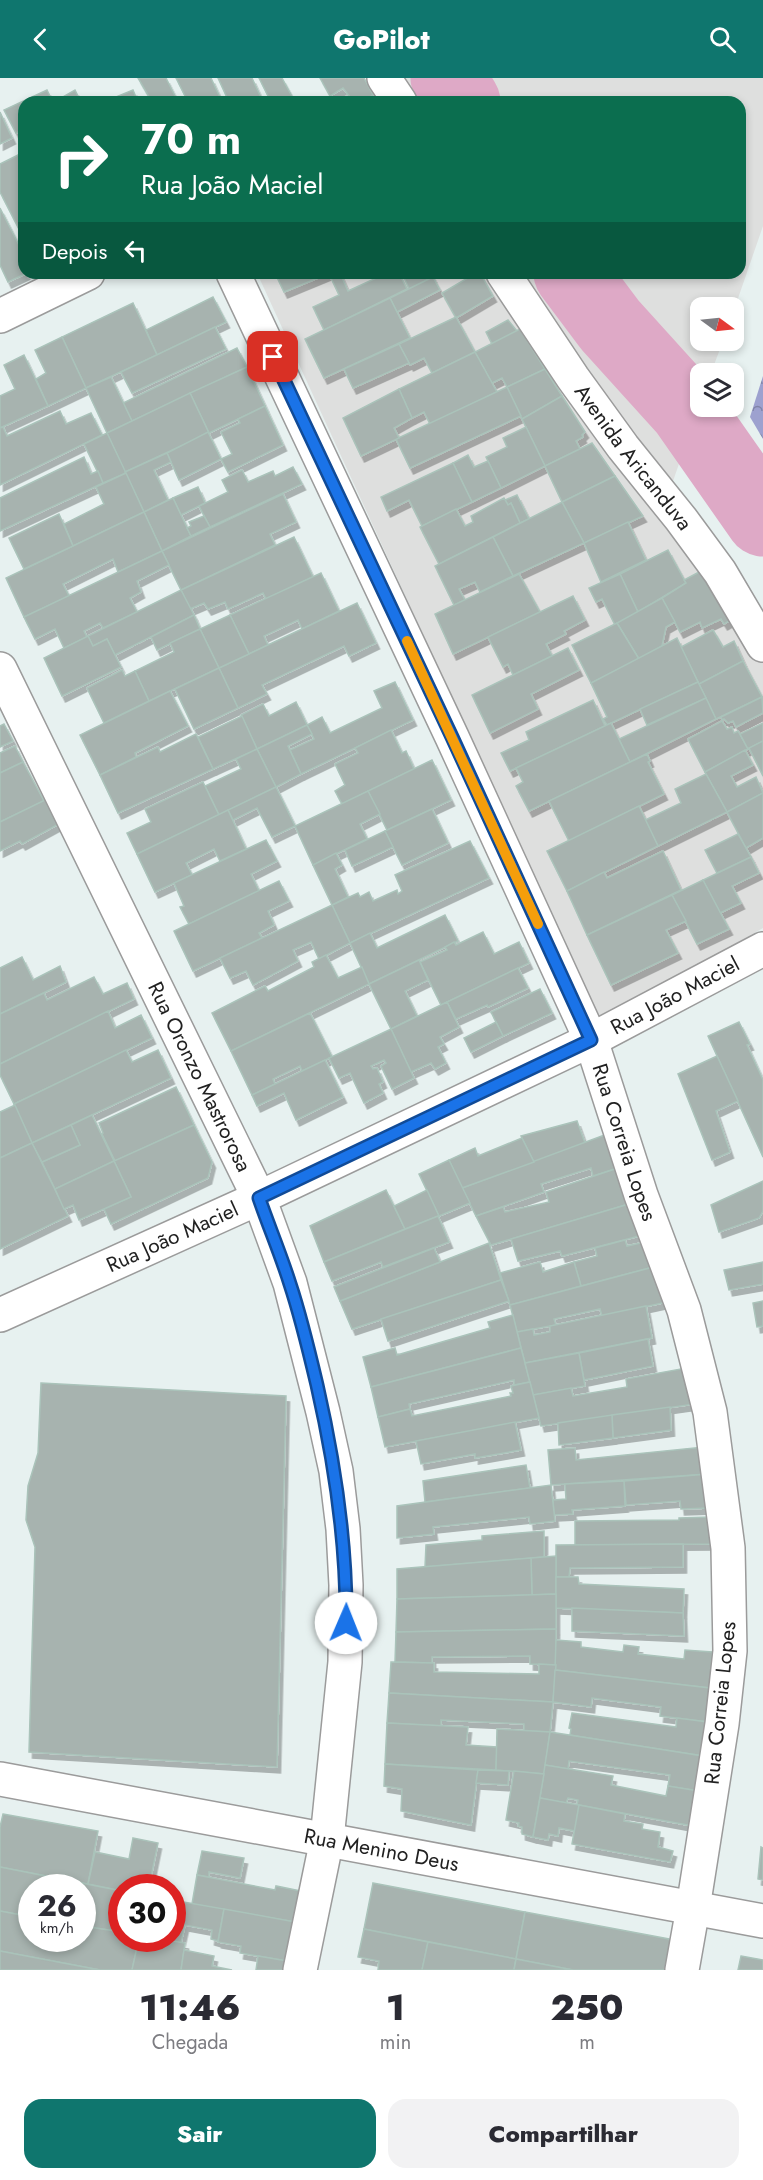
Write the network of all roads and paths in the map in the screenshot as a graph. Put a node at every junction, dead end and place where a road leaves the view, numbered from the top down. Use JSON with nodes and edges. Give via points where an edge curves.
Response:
{"nodes":[{"id":1,"x":384,"y":78,"type":"edge"},
{"id":2,"x":396,"y":96,"type":"edge"},
{"id":3,"x":76,"y":279,"type":"edge"},
{"id":4,"x":236,"y":279,"type":"edge"},
{"id":5,"x":507,"y":279,"type":"edge"},
{"id":6,"x":0,"y":316,"type":"edge"},
{"id":7,"x":763,"y":645,"type":"edge"},
{"id":8,"x":0,"y":669,"type":"edge"},
{"id":9,"x":763,"y":949,"type":"edge"},
{"id":10,"x":591,"y":1040,"type":"junction"},
{"id":11,"x":259,"y":1198,"type":"junction"},
{"id":12,"x":0,"y":1315,"type":"edge"},
{"id":13,"x":0,"y":1779,"type":"edge"},
{"id":14,"x":327,"y":1839,"type":"junction"},
{"id":15,"x":693,"y":1908,"type":"junction"},
{"id":16,"x":763,"y":1921,"type":"edge"},
{"id":17,"x":300,"y":1970,"type":"edge"},
{"id":18,"x":682,"y":1970,"type":"edge"}],
"edges":[{"from":1,"to":2,"type":"street"},
{"from":3,"to":6,"type":"street"},
{"from":4,"to":10,"type":"street","name":"Rua Correia Lopes"},
{"from":5,"to":7,"type":"street","name":"Avenida Aricanduva","via":[[586,396],[720,572]]},
{"from":8,"to":11,"type":"street","name":"Rua Oronzo Mastrorosa"},
{"from":9,"to":10,"type":"street","name":"Rua João Maciel"},
{"from":10,"to":11,"type":"street","name":"Rua João Maciel"},
{"from":10,"to":15,"type":"street","name":"Rua Correia Lopes","via":[[641,1196],[684,1310],[710,1412],[728,1548],[730,1651]]},
{"from":11,"to":12,"type":"street","name":"Rua João Maciel"},
{"from":11,"to":14,"type":"street","name":"Rua Oronzo Mastrorosa","via":[[308,1347],[336,1471],[343,1529],[345,1662]]},
{"from":13,"to":14,"type":"street","name":"Rua Menino Deus"},
{"from":14,"to":15,"type":"street","name":"Rua Menino Deus"},
{"from":14,"to":17,"type":"street","name":"Rua Oronzo Mastrorosa"},
{"from":15,"to":16,"type":"street","name":"Rua Menino Deus"},
{"from":15,"to":18,"type":"street","name":"Rua Correia Lopes"}]}
